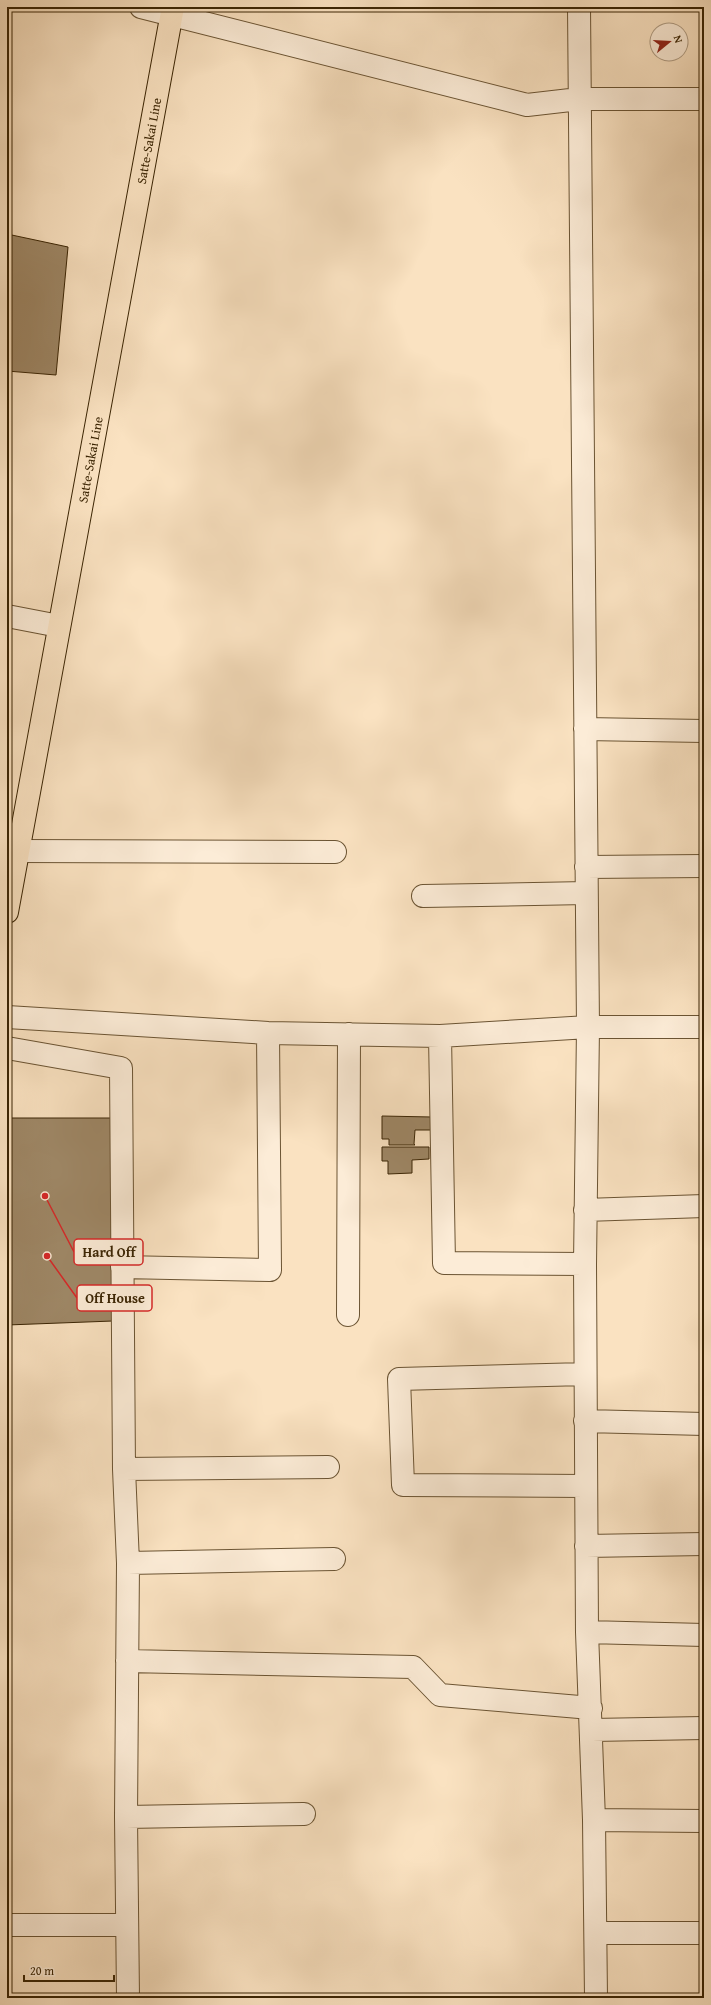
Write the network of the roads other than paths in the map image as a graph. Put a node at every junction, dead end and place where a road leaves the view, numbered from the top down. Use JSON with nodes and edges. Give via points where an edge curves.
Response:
{"nodes":[{"id":1,"x":141,"y":7,"type":"edge"},
{"id":2,"x":579,"y":7,"type":"edge"},
{"id":3,"x":172,"y":11,"type":"edge"},
{"id":4,"x":579,"y":99,"type":"junction"},
{"id":5,"x":704,"y":99,"type":"edge"},
{"id":6,"x":7,"y":616,"type":"edge"},
{"id":7,"x":59,"y":626,"type":"junction"},
{"id":8,"x":585,"y":729,"type":"junction"},
{"id":9,"x":704,"y":731,"type":"edge"},
{"id":10,"x":18,"y":851,"type":"junction"},
{"id":11,"x":335,"y":852,"type":"dead end"},
{"id":12,"x":704,"y":866,"type":"edge"},
{"id":13,"x":586,"y":867,"type":"junction"},
{"id":14,"x":586,"y":893,"type":"junction"},
{"id":15,"x":423,"y":896,"type":"dead end"},
{"id":16,"x":7,"y":912,"type":"edge"},
{"id":17,"x":7,"y":1017,"type":"edge"},
{"id":18,"x":588,"y":1027,"type":"junction"},
{"id":19,"x":704,"y":1027,"type":"edge"},
{"id":20,"x":268,"y":1033,"type":"junction"},
{"id":21,"x":349,"y":1034,"type":"junction"},
{"id":22,"x":440,"y":1036,"type":"junction"},
{"id":23,"x":7,"y":1048,"type":"edge"},
{"id":24,"x":704,"y":1206,"type":"edge"},
{"id":25,"x":585,"y":1210,"type":"junction"},
{"id":26,"x":585,"y":1264,"type":"junction"},
{"id":27,"x":122,"y":1267,"type":"junction"},
{"id":28,"x":348,"y":1315,"type":"dead end"},
{"id":29,"x":585,"y":1374,"type":"junction"},
{"id":30,"x":585,"y":1421,"type":"junction"},
{"id":31,"x":704,"y":1424,"type":"edge"},
{"id":32,"x":328,"y":1467,"type":"dead end"},
{"id":33,"x":124,"y":1469,"type":"junction"},
{"id":34,"x":586,"y":1486,"type":"junction"},
{"id":35,"x":704,"y":1544,"type":"edge"},
{"id":36,"x":586,"y":1546,"type":"junction"},
{"id":37,"x":334,"y":1558,"type":"dead end"},
{"id":38,"x":128,"y":1563,"type":"junction"},
{"id":39,"x":587,"y":1632,"type":"junction"},
{"id":40,"x":704,"y":1634,"type":"edge"},
{"id":41,"x":127,"y":1661,"type":"junction"},
{"id":42,"x":591,"y":1708,"type":"junction"},
{"id":43,"x":704,"y":1728,"type":"edge"},
{"id":44,"x":592,"y":1730,"type":"junction"},
{"id":45,"x":304,"y":1814,"type":"dead end"},
{"id":46,"x":126,"y":1817,"type":"junction"},
{"id":47,"x":594,"y":1820,"type":"junction"},
{"id":48,"x":704,"y":1821,"type":"edge"},
{"id":49,"x":7,"y":1925,"type":"edge"},
{"id":50,"x":127,"y":1925,"type":"junction"},
{"id":51,"x":596,"y":1933,"type":"junction"},
{"id":52,"x":704,"y":1933,"type":"edge"},
{"id":53,"x":128,"y":1998,"type":"edge"},
{"id":54,"x":596,"y":1998,"type":"edge"}],
"edges":[{"from":1,"to":3,"type":"street"},
{"from":2,"to":4,"type":"street"},
{"from":3,"to":4,"type":"street","via":[[527,105]]},
{"from":3,"to":7,"type":"main road","name":"Satte-Sakai Line"},
{"from":4,"to":5,"type":"street"},
{"from":4,"to":8,"type":"street"},
{"from":6,"to":7,"type":"street"},
{"from":7,"to":10,"type":"main road","name":"Satte-Sakai Line"},
{"from":8,"to":9,"type":"street"},
{"from":8,"to":13,"type":"street"},
{"from":10,"to":11,"type":"street"},
{"from":10,"to":16,"type":"main road","name":"Satte-Sakai Line"},
{"from":12,"to":13,"type":"street"},
{"from":13,"to":14,"type":"street"},
{"from":14,"to":15,"type":"street"},
{"from":14,"to":18,"type":"street"},
{"from":17,"to":20,"type":"street"},
{"from":18,"to":19,"type":"street"},
{"from":18,"to":22,"type":"street"},
{"from":18,"to":25,"type":"street"},
{"from":20,"to":21,"type":"street"},
{"from":20,"to":27,"type":"street","via":[[270,1270]]},
{"from":21,"to":22,"type":"street"},
{"from":21,"to":28,"type":"street"},
{"from":22,"to":26,"type":"street","via":[[444,1264]]},
{"from":23,"to":27,"type":"street","via":[[121,1068]]},
{"from":24,"to":25,"type":"street"},
{"from":25,"to":26,"type":"street"},
{"from":26,"to":29,"type":"street"},
{"from":27,"to":33,"type":"street"},
{"from":29,"to":30,"type":"street"},
{"from":29,"to":34,"type":"street","via":[[399,1379],[403,1485]]},
{"from":30,"to":31,"type":"street"},
{"from":30,"to":34,"type":"street"},
{"from":32,"to":33,"type":"street"},
{"from":33,"to":38,"type":"street"},
{"from":34,"to":36,"type":"street"},
{"from":35,"to":36,"type":"street"},
{"from":36,"to":39,"type":"street"},
{"from":37,"to":38,"type":"street"},
{"from":38,"to":41,"type":"street"},
{"from":39,"to":40,"type":"street"},
{"from":39,"to":42,"type":"street"},
{"from":41,"to":42,"type":"street","via":[[413,1667],[440,1695]]},
{"from":41,"to":46,"type":"street"},
{"from":42,"to":44,"type":"street"},
{"from":43,"to":44,"type":"street"},
{"from":44,"to":47,"type":"street"},
{"from":45,"to":46,"type":"street"},
{"from":46,"to":50,"type":"street"},
{"from":47,"to":48,"type":"street"},
{"from":47,"to":51,"type":"street"},
{"from":49,"to":50,"type":"street"},
{"from":50,"to":53,"type":"street"},
{"from":51,"to":52,"type":"street"},
{"from":51,"to":54,"type":"street"}]}
